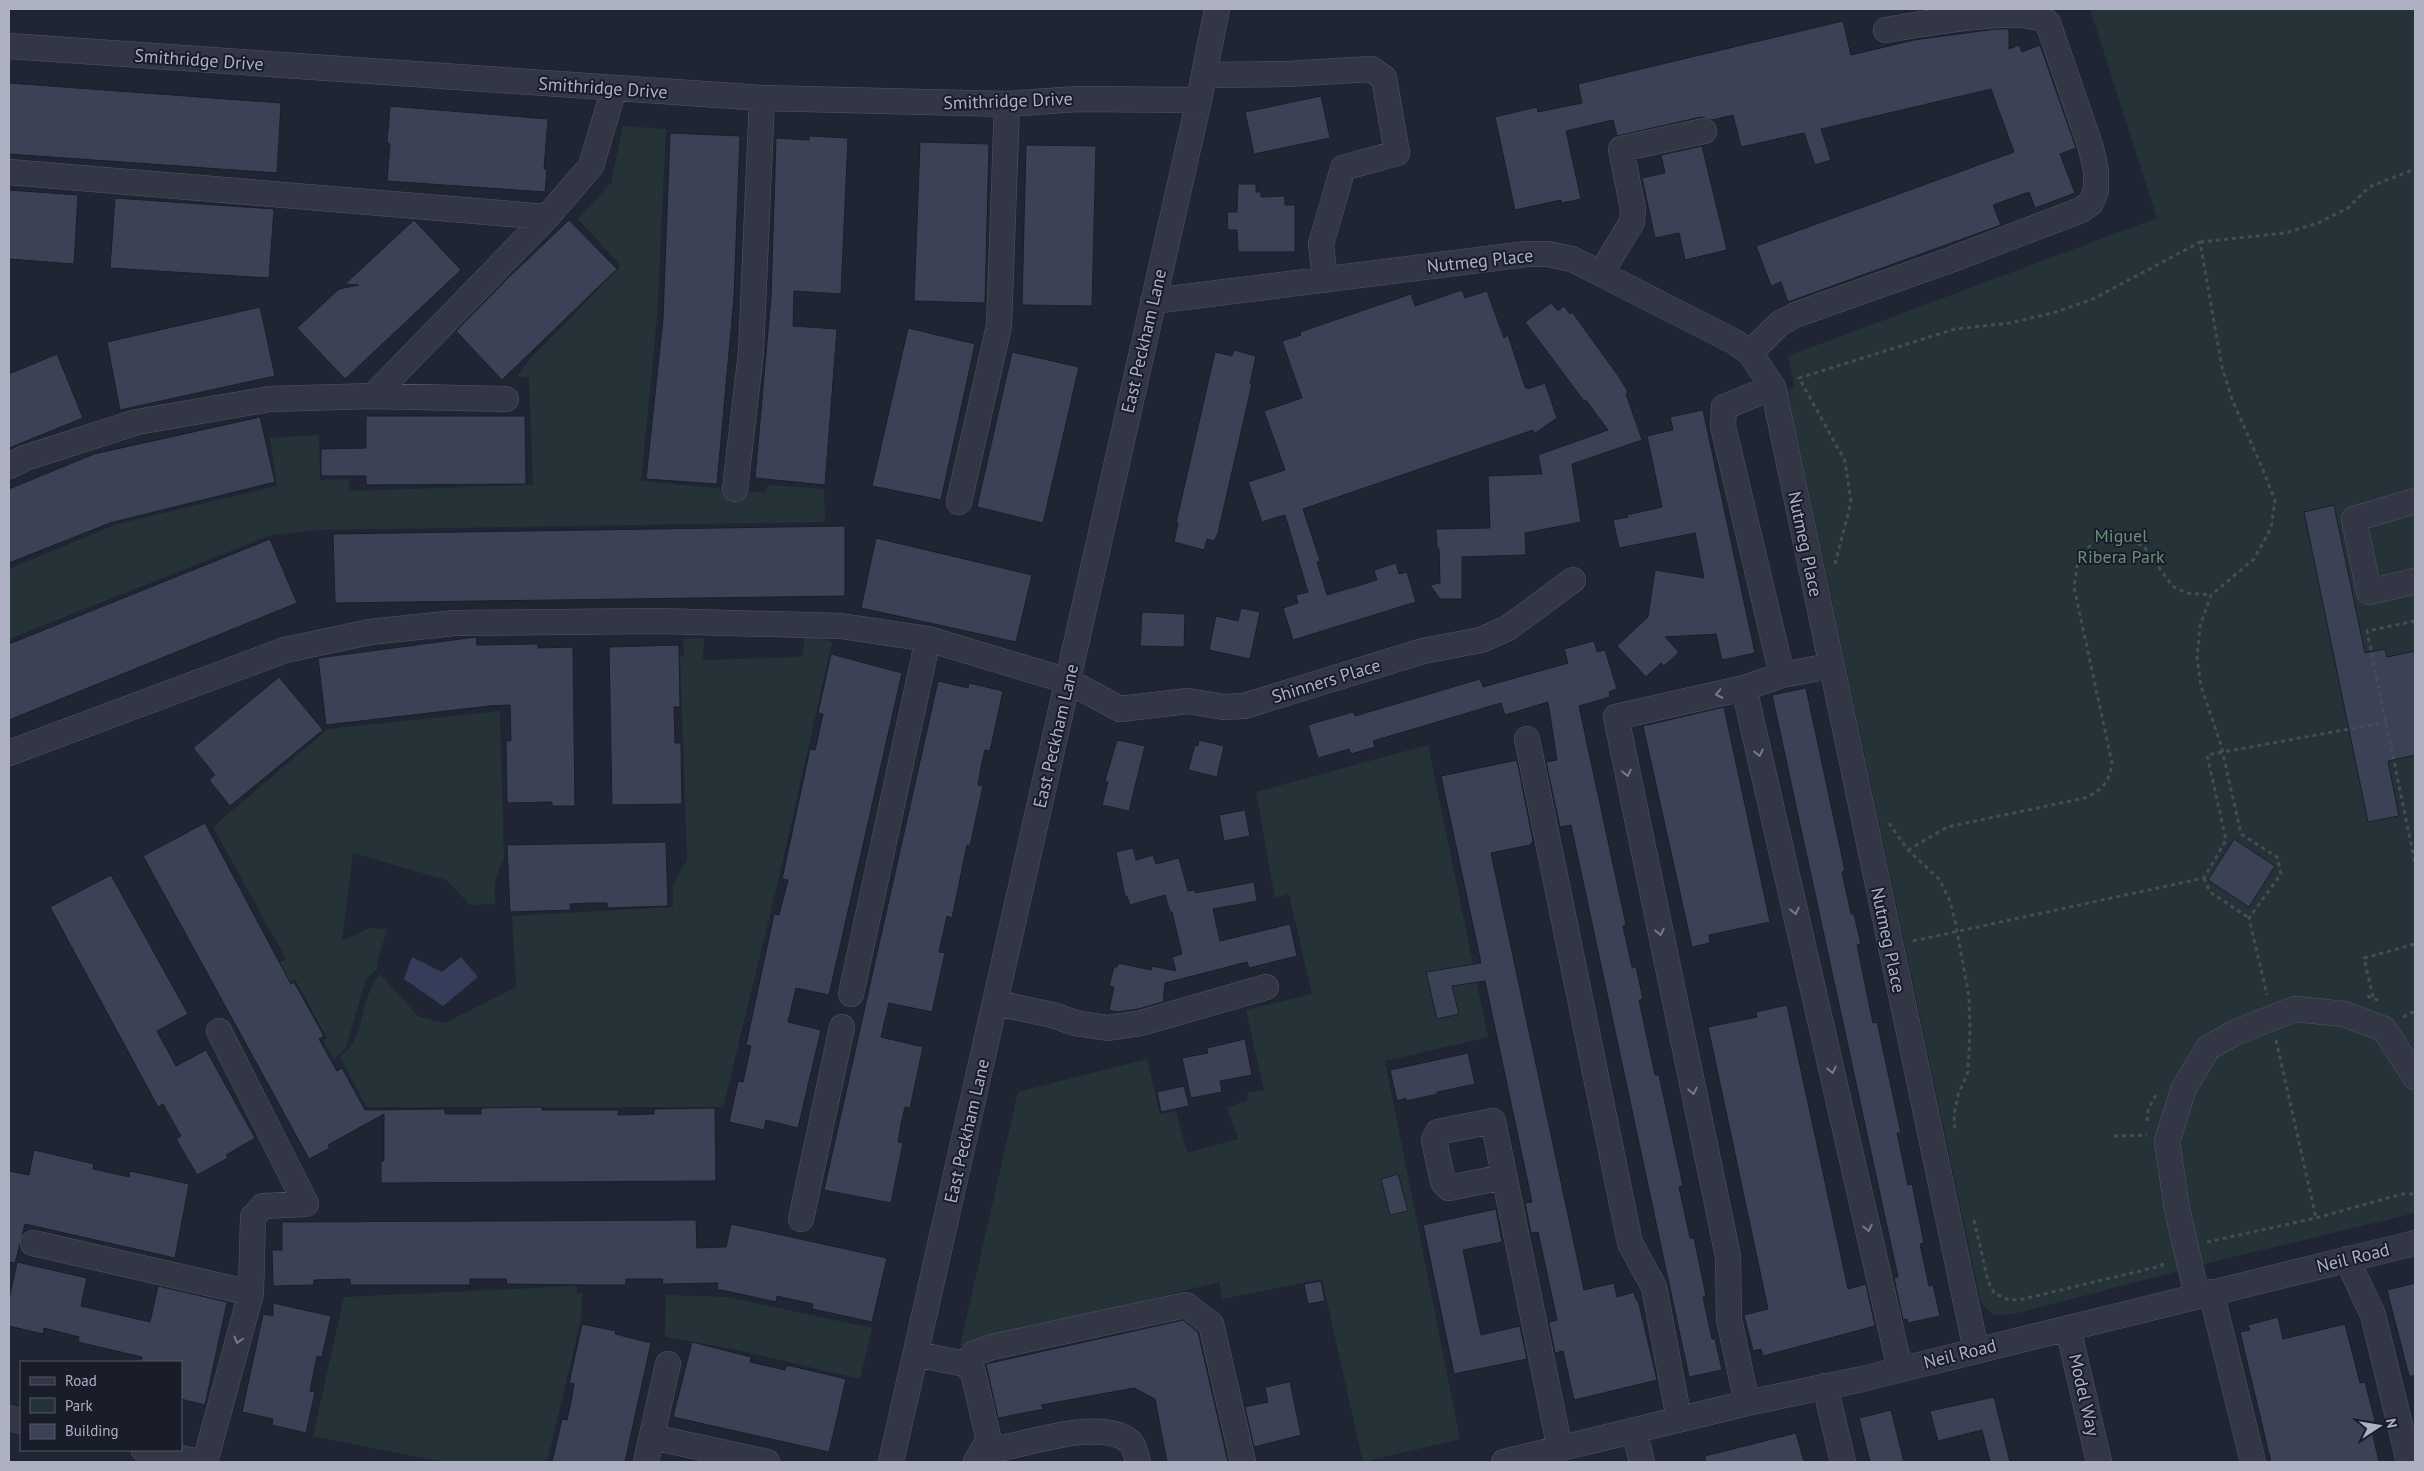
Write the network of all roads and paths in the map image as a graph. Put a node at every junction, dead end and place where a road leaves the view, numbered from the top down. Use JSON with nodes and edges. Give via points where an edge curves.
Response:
{"nodes":[{"id":1,"x":1217,"y":9,"type":"edge"},
{"id":2,"x":1886,"y":30,"type":"dead end"},
{"id":3,"x":9,"y":46,"type":"edge"},
{"id":4,"x":1204,"y":75,"type":"junction"},
{"id":5,"x":614,"y":89,"type":"junction"},
{"id":6,"x":762,"y":98,"type":"junction"},
{"id":7,"x":1198,"y":100,"type":"junction"},
{"id":8,"x":1007,"y":104,"type":"junction"},
{"id":9,"x":1704,"y":131,"type":"dead end"},
{"id":10,"x":2415,"y":169,"type":"edge"},
{"id":11,"x":9,"y":172,"type":"edge"},
{"id":12,"x":547,"y":217,"type":"junction"},
{"id":13,"x":2200,"y":242,"type":"junction"},
{"id":14,"x":1601,"y":273,"type":"junction"},
{"id":15,"x":1325,"y":280,"type":"junction"},
{"id":16,"x":1153,"y":301,"type":"junction"},
{"id":17,"x":1750,"y":353,"type":"junction"},
{"id":18,"x":1773,"y":388,"type":"junction"},
{"id":19,"x":373,"y":396,"type":"junction"},
{"id":20,"x":506,"y":400,"type":"dead end"},
{"id":21,"x":9,"y":466,"type":"edge"},
{"id":22,"x":734,"y":489,"type":"dead end"},
{"id":23,"x":2415,"y":501,"type":"edge"},
{"id":24,"x":959,"y":502,"type":"dead end"},
{"id":25,"x":1834,"y":566,"type":"dead end"},
{"id":26,"x":1573,"y":580,"type":"dead end"},
{"id":27,"x":2415,"y":581,"type":"edge"},
{"id":28,"x":2211,"y":595,"type":"junction"},
{"id":29,"x":2415,"y":621,"type":"edge"},
{"id":30,"x":928,"y":639,"type":"junction"},
{"id":31,"x":1830,"y":666,"type":"junction"},
{"id":32,"x":1782,"y":676,"type":"junction"},
{"id":33,"x":1068,"y":681,"type":"junction"},
{"id":34,"x":1744,"y":688,"type":"junction"},
{"id":35,"x":2387,"y":722,"type":"junction"},
{"id":36,"x":1527,"y":738,"type":"dead end"},
{"id":37,"x":9,"y":752,"type":"edge"},
{"id":38,"x":2222,"y":753,"type":"junction"},
{"id":39,"x":1885,"y":817,"type":"dead end"},
{"id":40,"x":1908,"y":850,"type":"junction"},
{"id":41,"x":2415,"y":863,"type":"edge"},
{"id":42,"x":2204,"y":878,"type":"junction"},
{"id":43,"x":2249,"y":918,"type":"junction"},
{"id":44,"x":1957,"y":931,"type":"junction"},
{"id":45,"x":1904,"y":943,"type":"dead end"},
{"id":46,"x":2415,"y":944,"type":"edge"},
{"id":47,"x":1266,"y":987,"type":"dead end"},
{"id":48,"x":851,"y":994,"type":"dead end"},
{"id":49,"x":2364,"y":996,"type":"dead end"},
{"id":50,"x":2372,"y":997,"type":"junction"},
{"id":51,"x":996,"y":1003,"type":"junction"},
{"id":52,"x":2386,"y":1003,"type":"dead end"},
{"id":53,"x":2272,"y":1005,"type":"junction"},
{"id":54,"x":2415,"y":1011,"type":"edge"},
{"id":55,"x":2398,"y":1012,"type":"dead end"},
{"id":56,"x":2403,"y":1017,"type":"junction"},
{"id":57,"x":2407,"y":1024,"type":"dead end"},
{"id":58,"x":842,"y":1027,"type":"dead end"},
{"id":59,"x":219,"y":1031,"type":"dead end"},
{"id":60,"x":2415,"y":1077,"type":"edge"},
{"id":61,"x":2157,"y":1092,"type":"dead end"},
{"id":62,"x":2147,"y":1135,"type":"junction"},
{"id":63,"x":2114,"y":1136,"type":"dead end"},
{"id":64,"x":1955,"y":1137,"type":"dead end"},
{"id":65,"x":2147,"y":1140,"type":"dead end"},
{"id":66,"x":1504,"y":1177,"type":"dead end"},
{"id":67,"x":2415,"y":1194,"type":"edge"},
{"id":68,"x":1973,"y":1214,"type":"dead end"},
{"id":69,"x":2316,"y":1218,"type":"junction"},
{"id":70,"x":801,"y":1219,"type":"dead end"},
{"id":71,"x":2204,"y":1242,"type":"dead end"},
{"id":72,"x":33,"y":1243,"type":"dead end"},
{"id":73,"x":2415,"y":1243,"type":"edge"},
{"id":74,"x":2167,"y":1259,"type":"dead end"},
{"id":75,"x":2347,"y":1259,"type":"junction"},
{"id":76,"x":251,"y":1293,"type":"junction"},
{"id":77,"x":2204,"y":1294,"type":"junction"},
{"id":78,"x":2068,"y":1328,"type":"junction"},
{"id":79,"x":1976,"y":1350,"type":"junction"},
{"id":80,"x":916,"y":1354,"type":"junction"},
{"id":81,"x":668,"y":1364,"type":"dead end"},
{"id":82,"x":965,"y":1364,"type":"junction"},
{"id":83,"x":1900,"y":1369,"type":"junction"},
{"id":84,"x":1825,"y":1386,"type":"junction"},
{"id":85,"x":1747,"y":1403,"type":"junction"},
{"id":86,"x":1679,"y":1419,"type":"junction"},
{"id":87,"x":1634,"y":1430,"type":"junction"},
{"id":88,"x":652,"y":1437,"type":"junction"},
{"id":89,"x":989,"y":1439,"type":"junction"},
{"id":90,"x":1560,"y":1449,"type":"junction"},
{"id":91,"x":158,"y":1456,"type":"edge"},
{"id":92,"x":199,"y":1462,"type":"edge"},
{"id":93,"x":205,"y":1462,"type":"edge"},
{"id":94,"x":646,"y":1462,"type":"edge"},
{"id":95,"x":767,"y":1462,"type":"edge"},
{"id":96,"x":891,"y":1462,"type":"edge"},
{"id":97,"x":976,"y":1462,"type":"edge"},
{"id":98,"x":1138,"y":1462,"type":"edge"},
{"id":99,"x":1243,"y":1462,"type":"edge"},
{"id":100,"x":1504,"y":1462,"type":"edge"},
{"id":101,"x":1642,"y":1462,"type":"edge"},
{"id":102,"x":1843,"y":1462,"type":"edge"},
{"id":103,"x":2099,"y":1462,"type":"edge"},
{"id":104,"x":2253,"y":1462,"type":"edge"},
{"id":105,"x":2409,"y":1462,"type":"edge"}],
"edges":[{"from":1,"to":4,"type":"street","name":"East Peckham Lane"},
{"from":2,"to":17,"type":"street","via":[[1985,16],[2031,15],[2048,23],[2091,148],[2096,190],[2091,203],[2081,210],[1953,259],[1795,315],[1779,324]]},
{"from":3,"to":5,"type":"street","name":"Smithridge Drive"},
{"from":4,"to":7,"type":"street","name":"East Peckham Lane"},
{"from":4,"to":15,"type":"street","via":[[1288,74],[1371,68],[1384,78],[1397,153],[1344,168],[1321,244]]},
{"from":5,"to":6,"type":"street","name":"Smithridge Drive"},
{"from":5,"to":12,"type":"street","via":[[591,166]]},
{"from":6,"to":8,"type":"street","name":"Smithridge Drive"},
{"from":6,"to":22,"type":"street","via":[[751,352]]},
{"from":7,"to":8,"type":"street","name":"Smithridge Drive","via":[[1077,99]]},
{"from":7,"to":16,"type":"street","name":"East Peckham Lane"},
{"from":8,"to":24,"type":"street","via":[[999,326]]},
{"from":9,"to":14,"type":"street","via":[[1621,149],[1633,209],[1632,222]]},
{"from":10,"to":13,"type":"path","via":[[2369,188],[2348,208],[2318,223],[2285,233]]},
{"from":11,"to":12,"type":"street"},
{"from":12,"to":19,"type":"street"},
{"from":13,"to":25,"type":"path","via":[[2092,299],[2056,312],[2010,323],[1955,329],[1799,378],[1845,461],[1850,502]]},
{"from":13,"to":28,"type":"path","via":[[2222,367],[2275,501],[2271,528],[2254,559]]},
{"from":14,"to":15,"type":"street","name":"Nutmeg Place","via":[[1572,259],[1534,254]]},
{"from":14,"to":17,"type":"street","name":"Nutmeg Place","via":[[1735,342]]},
{"from":15,"to":16,"type":"street","name":"Nutmeg Place"},
{"from":16,"to":33,"type":"street","name":"East Peckham Lane"},
{"from":17,"to":18,"type":"street","name":"Nutmeg Place"},
{"from":18,"to":31,"type":"street","name":"Nutmeg Place"},
{"from":18,"to":32,"type":"street","via":[[1724,407],[1724,426]]},
{"from":19,"to":20,"type":"street"},
{"from":19,"to":21,"type":"street","via":[[270,399],[138,422]]},
{"from":23,"to":27,"type":"street","via":[[2354,519],[2369,592]]},
{"from":26,"to":33,"type":"street","name":"Shinners Place","via":[[1508,628],[1481,640],[1423,651],[1244,706],[1188,702],[1120,709]]},
{"from":28,"to":38,"type":"path","via":[[2200,626],[2198,658],[2201,686]]},
{"from":28,"to":40,"type":"path","via":[[2186,593],[2172,586],[2145,548],[2126,535],[2104,537],[2087,548],[2078,560],[2074,587],[2112,763],[2110,778],[2102,789],[2085,798],[1947,827]]},
{"from":29,"to":35,"type":"path","via":[[2368,631]]},
{"from":30,"to":33,"type":"street","name":"Shinners Place"},
{"from":30,"to":37,"type":"street","name":"Shinners Place","via":[[841,626],[659,621],[455,623],[370,632],[285,650]]},
{"from":30,"to":48,"type":"street"},
{"from":31,"to":32,"type":"street"},
{"from":31,"to":79,"type":"street","name":"Nutmeg Place"},
{"from":32,"to":34,"type":"street"},
{"from":33,"to":51,"type":"street","name":"East Peckham Lane"},
{"from":34,"to":83,"type":"street","one_way":true},
{"from":34,"to":85,"type":"street","one_way":true,"via":[[1616,717],[1728,1256],[1729,1319]]},
{"from":35,"to":38,"type":"path"},
{"from":35,"to":41,"type":"path"},
{"from":36,"to":86,"type":"street","via":[[1630,1243],[1654,1287]]},
{"from":38,"to":42,"type":"path","via":[[2207,756],[2226,840]]},
{"from":38,"to":43,"type":"path","via":[[2241,834],[2277,856],[2281,874]]},
{"from":39,"to":40,"type":"path"},
{"from":40,"to":44,"type":"path","via":[[1939,879],[1950,901]]},
{"from":42,"to":43,"type":"path","via":[[2210,892]]},
{"from":42,"to":44,"type":"path"},
{"from":43,"to":53,"type":"path"},
{"from":44,"to":45,"type":"path"},
{"from":44,"to":64,"type":"path","via":[[1969,996],[1970,1030],[1968,1072],[1954,1115]]},
{"from":46,"to":50,"type":"path","via":[[2364,958]]},
{"from":47,"to":51,"type":"street","via":[[1108,1028]]},
{"from":49,"to":50,"type":"path"},
{"from":50,"to":52,"type":"path"},
{"from":51,"to":80,"type":"street","name":"East Peckham Lane"},
{"from":53,"to":60,"type":"street","via":[[2344,1014],[2384,1029]]},
{"from":53,"to":69,"type":"path"},
{"from":53,"to":77,"type":"street","via":[[2208,1048],[2184,1088],[2167,1141],[2176,1209]]},
{"from":54,"to":56,"type":"path"},
{"from":55,"to":56,"type":"path"},
{"from":56,"to":57,"type":"path"},
{"from":58,"to":70,"type":"street"},
{"from":59,"to":76,"type":"street","via":[[306,1204],[263,1206],[253,1217]]},
{"from":61,"to":62,"type":"path","via":[[2148,1110]]},
{"from":62,"to":63,"type":"path"},
{"from":62,"to":65,"type":"path"},
{"from":66,"to":90,"type":"street"},
{"from":67,"to":69,"type":"path","via":[[2402,1194]]},
{"from":68,"to":74,"type":"path","via":[[1988,1281],[1994,1293],[2009,1300],[2161,1266]]},
{"from":69,"to":71,"type":"path"},
{"from":72,"to":76,"type":"street"},
{"from":73,"to":75,"type":"street","name":"Neil Road"},
{"from":75,"to":77,"type":"street","name":"Neil Road"},
{"from":75,"to":105,"type":"street","via":[[2373,1316]]},
{"from":76,"to":93,"type":"street","one_way":true},
{"from":77,"to":78,"type":"street","name":"Neil Road"},
{"from":77,"to":104,"type":"street"},
{"from":78,"to":79,"type":"street","name":"Neil Road"},
{"from":78,"to":103,"type":"street","name":"Model Way"},
{"from":79,"to":83,"type":"street","name":"Neil Road"},
{"from":80,"to":82,"type":"street"},
{"from":80,"to":96,"type":"street","name":"East Peckham Lane"},
{"from":81,"to":88,"type":"street"},
{"from":82,"to":89,"type":"street","via":[[972,1372]]},
{"from":82,"to":99,"type":"street","via":[[973,1354],[992,1347],[1186,1305],[1212,1324]]},
{"from":83,"to":84,"type":"street","name":"Neil Road"},
{"from":84,"to":85,"type":"street","name":"Neil Road"},
{"from":84,"to":102,"type":"street"},
{"from":85,"to":86,"type":"street","name":"Neil Road"},
{"from":86,"to":87,"type":"street","name":"Neil Road"},
{"from":87,"to":90,"type":"street","name":"Neil Road"},
{"from":87,"to":101,"type":"street"},
{"from":88,"to":94,"type":"street"},
{"from":88,"to":95,"type":"street"},
{"from":89,"to":97,"type":"street"},
{"from":89,"to":98,"type":"street","via":[[990,1445],[998,1449],[1088,1431],[1118,1434],[1131,1442]]},
{"from":90,"to":100,"type":"street","name":"Neil Road"},
{"from":91,"to":92,"type":"street"}]}
